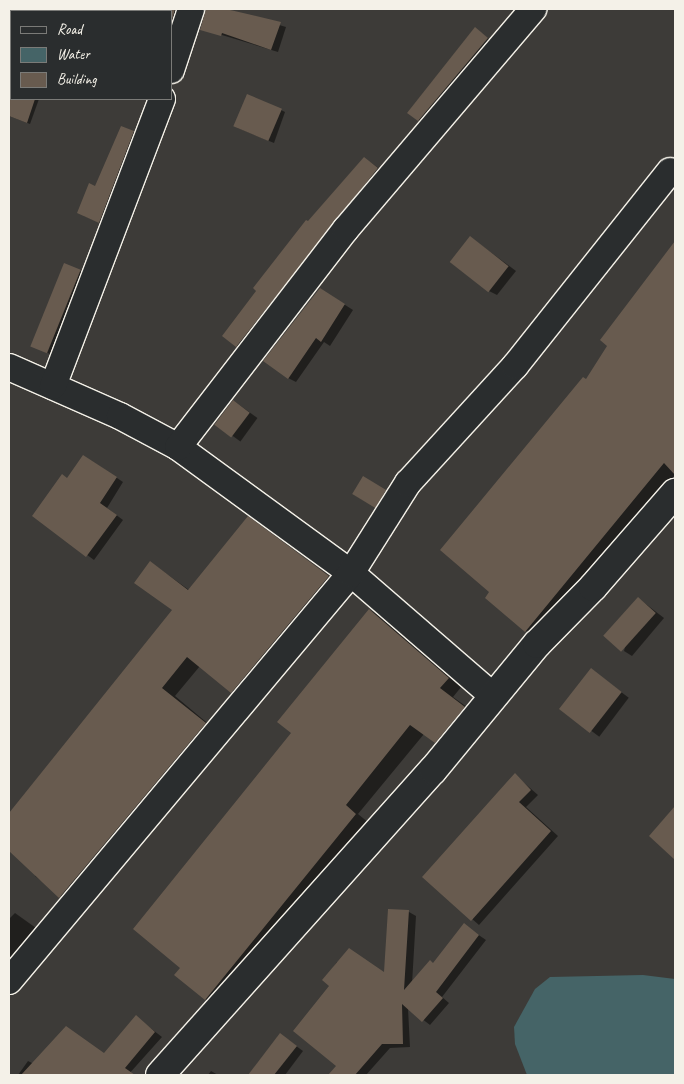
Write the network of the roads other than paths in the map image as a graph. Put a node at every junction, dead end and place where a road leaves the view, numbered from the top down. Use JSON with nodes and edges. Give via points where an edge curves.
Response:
{"nodes":[{"id":1,"x":191,"y":9,"type":"edge"},
{"id":2,"x":533,"y":9,"type":"edge"},
{"id":3,"x":172,"y":67,"type":"edge"},
{"id":4,"x":162,"y":100,"type":"edge"},
{"id":5,"x":670,"y":170,"type":"dead end"},
{"id":6,"x":9,"y":367,"type":"edge"},
{"id":7,"x":52,"y":386,"type":"junction"},
{"id":8,"x":178,"y":447,"type":"junction"},
{"id":9,"x":675,"y":493,"type":"edge"},
{"id":10,"x":351,"y":573,"type":"junction"},
{"id":11,"x":492,"y":695,"type":"junction"},
{"id":12,"x":9,"y":981,"type":"edge"},
{"id":13,"x":160,"y":1075,"type":"edge"}],
"edges":[{"from":1,"to":3,"type":"street"},
{"from":2,"to":8,"type":"street","via":[[346,228]]},
{"from":4,"to":7,"type":"street"},
{"from":5,"to":10,"type":"street","via":[[515,366],[408,483]]},
{"from":6,"to":7,"type":"street"},
{"from":7,"to":8,"type":"street","via":[[120,416]]},
{"from":8,"to":10,"type":"street"},
{"from":9,"to":11,"type":"street"},
{"from":10,"to":11,"type":"street"},
{"from":10,"to":12,"type":"street"},
{"from":11,"to":13,"type":"street","via":[[433,770]]}]}
